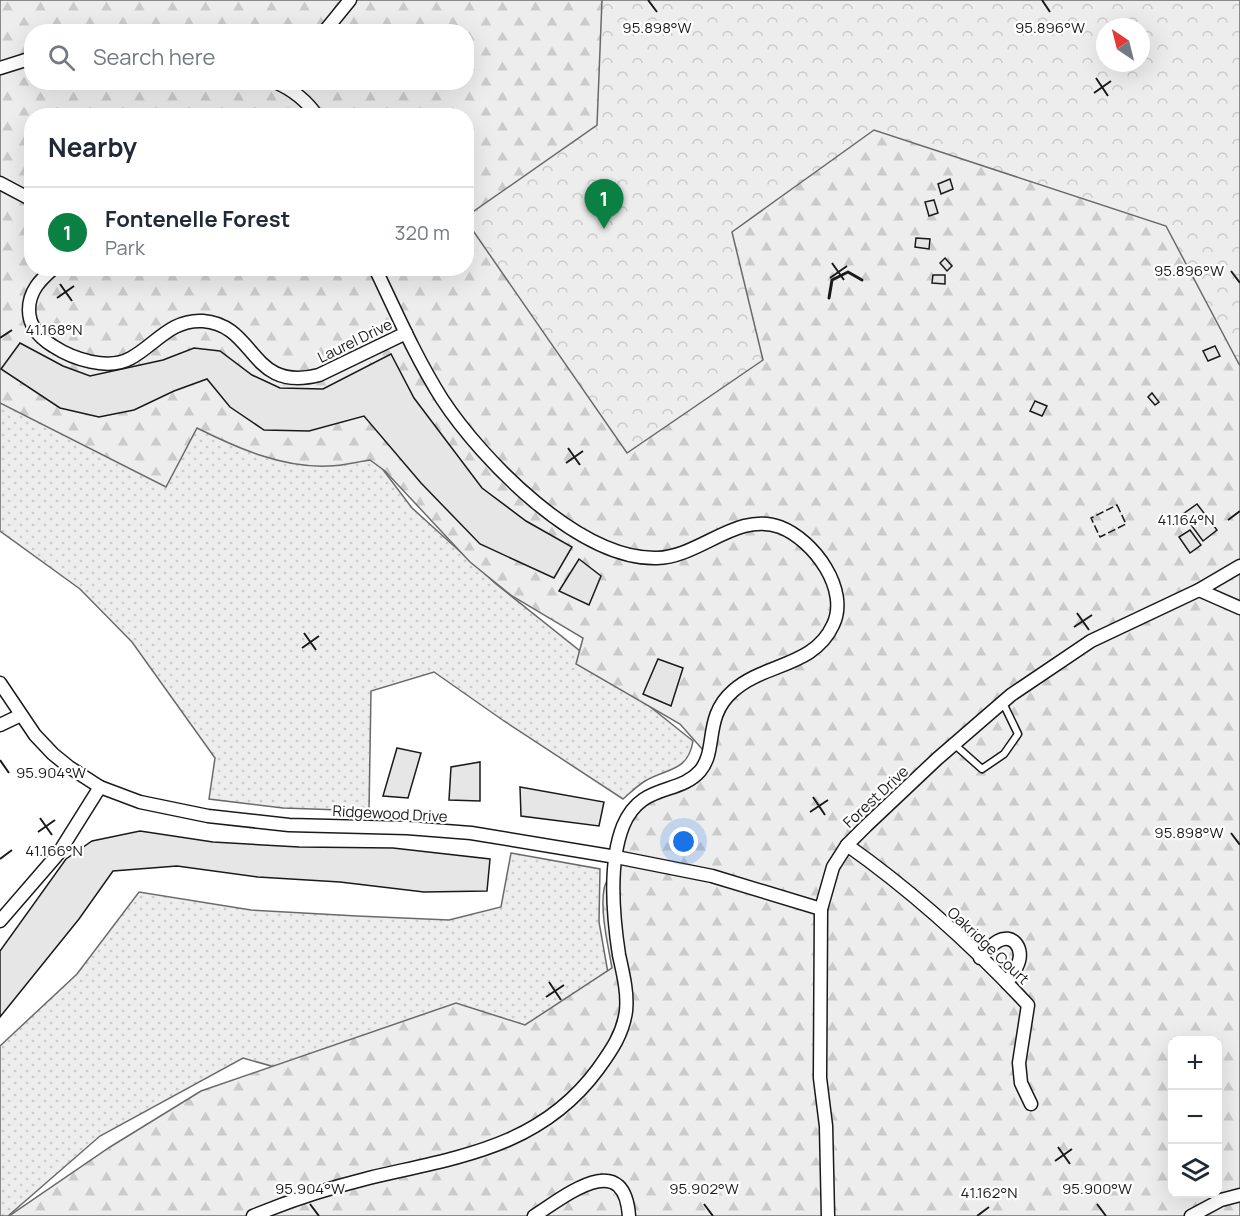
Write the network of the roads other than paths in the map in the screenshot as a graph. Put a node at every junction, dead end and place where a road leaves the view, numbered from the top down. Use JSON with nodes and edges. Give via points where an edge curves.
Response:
{"nodes":[{"id":1,"x":350,"y":0,"type":"edge"},
{"id":2,"x":330,"y":24,"type":"edge"},
{"id":3,"x":24,"y":60,"type":"edge"},
{"id":4,"x":0,"y":68,"type":"edge"},
{"id":5,"x":291,"y":90,"type":"edge"},
{"id":6,"x":310,"y":108,"type":"edge"},
{"id":7,"x":0,"y":183,"type":"edge"},
{"id":8,"x":24,"y":196,"type":"edge"},
{"id":9,"x":46,"y":276,"type":"edge"},
{"id":10,"x":379,"y":276,"type":"edge"},
{"id":11,"x":406,"y":333,"type":"junction"},
{"id":12,"x":1240,"y":566,"type":"edge"},
{"id":13,"x":1199,"y":590,"type":"junction"},
{"id":14,"x":1240,"y":608,"type":"edge"},
{"id":15,"x":0,"y":683,"type":"edge"},
{"id":16,"x":1002,"y":702,"type":"junction"},
{"id":17,"x":21,"y":715,"type":"junction"},
{"id":18,"x":0,"y":725,"type":"edge"},
{"id":19,"x":955,"y":745,"type":"junction"},
{"id":20,"x":100,"y":787,"type":"junction"},
{"id":21,"x":847,"y":845,"type":"junction"},
{"id":22,"x":616,"y":857,"type":"junction"},
{"id":23,"x":821,"y":909,"type":"junction"},
{"id":24,"x":0,"y":921,"type":"edge"},
{"id":25,"x":980,"y":958,"type":"junction"},
{"id":26,"x":1007,"y":983,"type":"junction"},
{"id":27,"x":1031,"y":1104,"type":"dead end"},
{"id":28,"x":1240,"y":1195,"type":"edge"},
{"id":29,"x":253,"y":1216,"type":"edge"},
{"id":30,"x":534,"y":1216,"type":"edge"},
{"id":31,"x":629,"y":1216,"type":"edge"},
{"id":32,"x":828,"y":1216,"type":"edge"},
{"id":33,"x":1191,"y":1216,"type":"edge"}],
"edges":[{"from":1,"to":2,"type":"street"},
{"from":3,"to":4,"type":"street"},
{"from":5,"to":6,"type":"street"},
{"from":7,"to":8,"type":"street"},
{"from":9,"to":11,"type":"street","name":"Laurel Drive","via":[[32,294],[32,325],[51,345],[89,361],[116,363],[129,359],[174,327],[204,321],[229,331],[274,374],[306,379]]},
{"from":10,"to":11,"type":"street"},
{"from":11,"to":22,"type":"street","via":[[444,402],[477,445],[517,486],[579,534],[622,555],[661,558],[681,554],[742,527],[777,526],[805,543],[836,590],[838,611],[824,639],[797,660],[734,690],[716,713],[703,768],[685,782],[648,796],[632,810],[624,823]]},
{"from":12,"to":13,"type":"street","name":"Forest Drive"},
{"from":13,"to":14,"type":"street"},
{"from":13,"to":16,"type":"street","name":"Forest Drive","via":[[1091,641]]},
{"from":15,"to":17,"type":"street","name":"Ridgewood Drive"},
{"from":16,"to":19,"type":"street","name":"Forest Drive"},
{"from":16,"to":19,"type":"lane","via":[[1018,734],[1004,754],[982,769]]},
{"from":17,"to":18,"type":"street"},
{"from":17,"to":20,"type":"street","name":"Ridgewood Drive","via":[[52,754]]},
{"from":19,"to":21,"type":"street","name":"Forest Drive"},
{"from":20,"to":22,"type":"street","name":"Ridgewood Drive","via":[[140,802],[207,816],[289,825],[471,834]]},
{"from":20,"to":24,"type":"street","via":[[58,854]]},
{"from":21,"to":23,"type":"street","name":"Forest Drive","via":[[833,867]]},
{"from":21,"to":25,"type":"street","name":"Oakridge Court","via":[[886,873]]},
{"from":22,"to":23,"type":"street","name":"Ridgewood Drive","via":[[712,876]]},
{"from":22,"to":29,"type":"street","via":[[614,918],[627,1007],[620,1035],[576,1096],[532,1129],[470,1154],[339,1186]]},
{"from":23,"to":32,"type":"street","name":"Forest Drive","via":[[820,1078],[826,1126]]},
{"from":25,"to":26,"type":"street","name":"Oakridge Court"},
{"from":25,"to":26,"type":"street","via":[[998,940],[1014,941],[1019,948],[1019,961]]},
{"from":26,"to":27,"type":"street","name":"Oakridge Court","via":[[1028,1005],[1018,1063]]},
{"from":28,"to":33,"type":"street"},
{"from":30,"to":31,"type":"street","via":[[581,1185],[604,1179],[618,1185],[628,1202]]}]}
